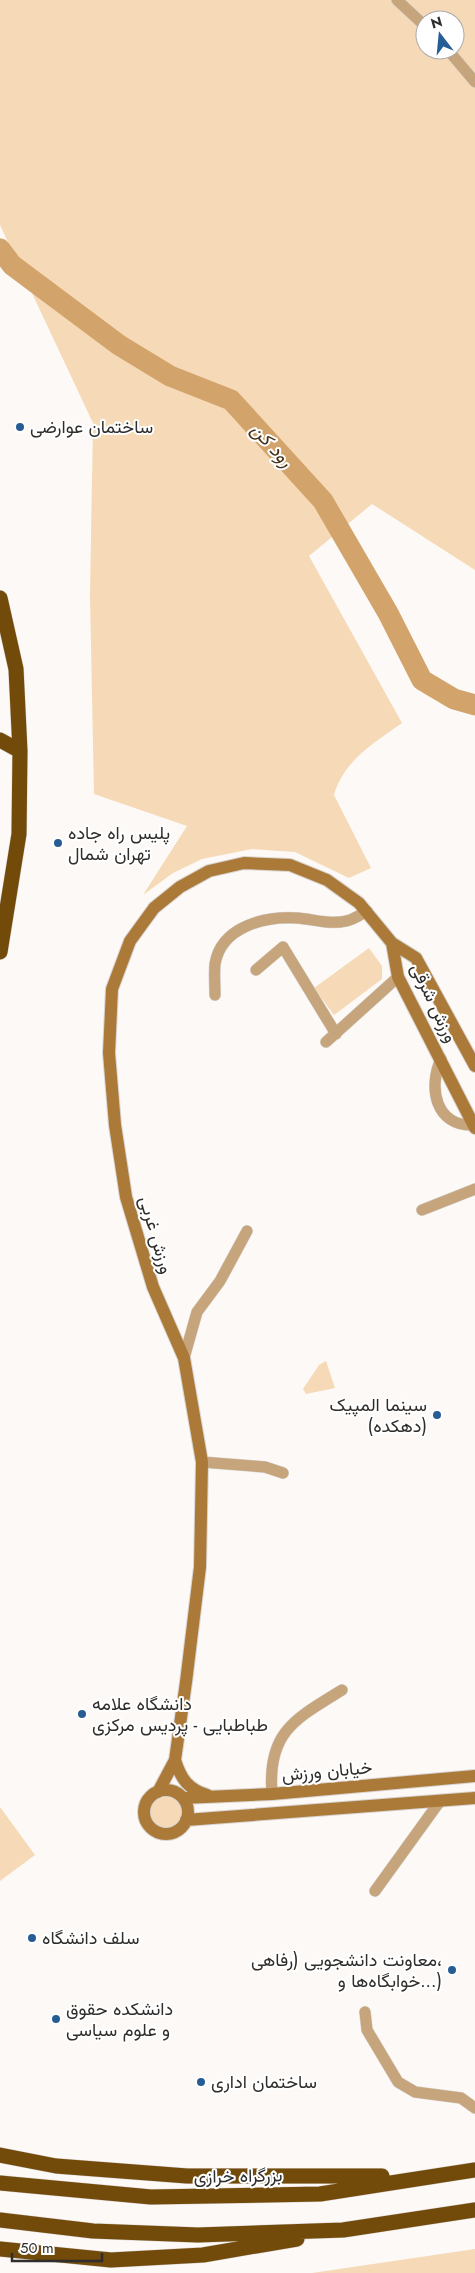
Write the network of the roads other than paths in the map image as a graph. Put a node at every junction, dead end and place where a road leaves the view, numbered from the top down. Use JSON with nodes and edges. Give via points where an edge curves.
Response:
{"nodes":[{"id":1,"x":397,"y":0,"type":"edge"},
{"id":2,"x":415,"y":17,"type":"edge"},
{"id":3,"x":456,"y":60,"type":"edge"},
{"id":4,"x":475,"y":82,"type":"edge"},
{"id":5,"x":0,"y":598,"type":"edge"},
{"id":6,"x":0,"y":740,"type":"edge"},
{"id":7,"x":20,"y":751,"type":"junction"},
{"id":8,"x":244,"y":863,"type":"joint"},
{"id":9,"x":367,"y":912,"type":"junction"},
{"id":10,"x":392,"y":943,"type":"junction"},
{"id":11,"x":0,"y":952,"type":"edge"},
{"id":12,"x":256,"y":970,"type":"dead end"},
{"id":13,"x":398,"y":977,"type":"junction"},
{"id":14,"x":214,"y":995,"type":"dead end"},
{"id":15,"x":336,"y":1034,"type":"junction"},
{"id":16,"x":326,"y":1042,"type":"dead end"},
{"id":17,"x":440,"y":1058,"type":"junction"},
{"id":18,"x":475,"y":1066,"type":"edge"},
{"id":19,"x":474,"y":1127,"type":"edge"},
{"id":20,"x":475,"y":1189,"type":"edge"},
{"id":21,"x":422,"y":1210,"type":"dead end"},
{"id":22,"x":247,"y":1232,"type":"dead end"},
{"id":23,"x":184,"y":1358,"type":"junction"},
{"id":24,"x":202,"y":1462,"type":"junction"},
{"id":25,"x":283,"y":1473,"type":"dead end"},
{"id":26,"x":342,"y":1690,"type":"dead end"},
{"id":27,"x":175,"y":1760,"type":"junction"},
{"id":28,"x":475,"y":1776,"type":"edge"},
{"id":29,"x":158,"y":1792,"type":"junction"},
{"id":30,"x":272,"y":1794,"type":"junction"},
{"id":31,"x":183,"y":1798,"type":"junction"},
{"id":32,"x":214,"y":1798,"type":"junction"},
{"id":33,"x":475,"y":1798,"type":"edge"},
{"id":34,"x":440,"y":1801,"type":"junction"},
{"id":35,"x":186,"y":1820,"type":"junction"},
{"id":36,"x":375,"y":1891,"type":"dead end"},
{"id":37,"x":365,"y":2012,"type":"dead end"},
{"id":38,"x":475,"y":2108,"type":"edge"},
{"id":39,"x":0,"y":2155,"type":"edge"},
{"id":40,"x":475,"y":2170,"type":"edge"},
{"id":41,"x":428,"y":2177,"type":"junction"},
{"id":42,"x":0,"y":2183,"type":"edge"},
{"id":43,"x":475,"y":2210,"type":"edge"},
{"id":44,"x":0,"y":2220,"type":"edge"},
{"id":45,"x":343,"y":2230,"type":"junction"},
{"id":46,"x":0,"y":2249,"type":"edge"}],
"edges":[{"from":1,"to":2,"type":"street"},
{"from":3,"to":4,"type":"street"},
{"from":5,"to":7,"type":"highway","via":[[16,669]]},
{"from":6,"to":7,"type":"highway"},
{"from":7,"to":11,"type":"highway","via":[[19,834]]},
{"from":8,"to":9,"type":"street","name":"ورزش شرقی","via":[[290,865],[328,880],[360,903]]},
{"from":8,"to":23,"type":"street","name":"ورزش غربی","via":[[209,871],[180,887],[154,908],[130,941],[112,990],[109,1053],[126,1197],[153,1287]]},
{"from":9,"to":10,"type":"street","name":"ورزش شرقی"},
{"from":9,"to":14,"type":"street","via":[[336,923],[277,918],[252,922],[234,932],[219,951],[215,964]]},
{"from":10,"to":13,"type":"street","name":"ورزش شرقی"},
{"from":10,"to":18,"type":"street","via":[[416,958]]},
{"from":12,"to":15,"type":"street","via":[[283,948]]},
{"from":13,"to":15,"type":"street"},
{"from":13,"to":17,"type":"street","name":"ورزش شرقی"},
{"from":15,"to":16,"type":"street"},
{"from":17,"to":19,"type":"street","name":"ورزش شرقی"},
{"from":17,"to":19,"type":"street","via":[[435,1072],[435,1097],[444,1116],[462,1126]]},
{"from":20,"to":21,"type":"street"},
{"from":22,"to":23,"type":"street","via":[[220,1281],[197,1312]]},
{"from":23,"to":24,"type":"street","name":"ورزش غربی"},
{"from":24,"to":25,"type":"street","via":[[265,1467]]},
{"from":24,"to":27,"type":"street","name":"ورزش غربی","via":[[200,1567]]},
{"from":26,"to":30,"type":"street","via":[[305,1712],[281,1736],[270,1772]]},
{"from":27,"to":29,"type":"street","name":"ورزش غربی"},
{"from":27,"to":32,"type":"street","via":[[187,1785]]},
{"from":28,"to":30,"type":"street","name":"خیابان ورزش"},
{"from":29,"to":31,"type":"street","via":[[171,1791]]},
{"from":29,"to":35,"type":"street","via":[[152,1795],[145,1807],[150,1827],[170,1833],[177,1831]]},
{"from":30,"to":32,"type":"street","name":"خیابان ورزش"},
{"from":31,"to":32,"type":"street","name":"خیابان ورزش"},
{"from":31,"to":35,"type":"street","via":[[188,1808]]},
{"from":33,"to":34,"type":"street"},
{"from":34,"to":35,"type":"street"},
{"from":34,"to":36,"type":"street"},
{"from":37,"to":38,"type":"street","via":[[367,2030],[398,2082],[415,2092],[461,2098]]},
{"from":39,"to":41,"type":"highway","via":[[56,2166],[187,2176]]},
{"from":40,"to":41,"type":"highway","name":"بزرگراه خرازی"},
{"from":41,"to":42,"type":"highway","name":"بزرگراه خرازی","via":[[320,2194],[161,2196]]},
{"from":43,"to":45,"type":"highway"},
{"from":44,"to":45,"type":"highway","via":[[93,2231],[198,2235]]},
{"from":45,"to":46,"type":"highway","via":[[203,2254],[130,2259]]}]}
